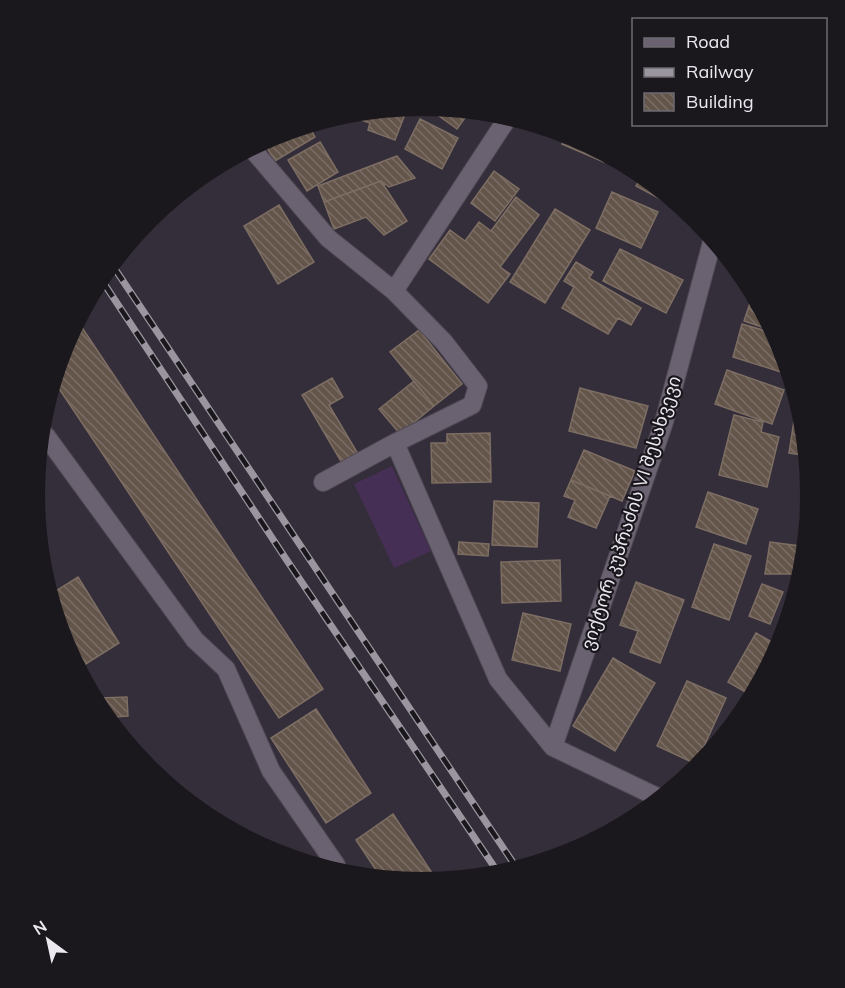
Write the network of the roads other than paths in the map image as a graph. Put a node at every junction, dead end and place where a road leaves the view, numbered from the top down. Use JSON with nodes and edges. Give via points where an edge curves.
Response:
{"nodes":[{"id":1,"x":503,"y":125,"type":"edge"},
{"id":2,"x":257,"y":155,"type":"edge"},
{"id":3,"x":710,"y":250,"type":"edge"},
{"id":4,"x":394,"y":291,"type":"junction"},
{"id":5,"x":49,"y":440,"type":"edge"},
{"id":6,"x":395,"y":443,"type":"junction"},
{"id":7,"x":322,"y":482,"type":"dead end"},
{"id":8,"x":553,"y":747,"type":"junction"},
{"id":9,"x":651,"y":794,"type":"edge"},
{"id":10,"x":333,"y":861,"type":"edge"}],
"edges":[{"from":1,"to":4,"type":"street"},
{"from":2,"to":4,"type":"street","via":[[328,238]]},
{"from":3,"to":8,"type":"street","name":"ვიქტორ კუპრაძის VI შესახვევი","via":[[664,422]]},
{"from":4,"to":6,"type":"street","via":[[444,342],[478,386],[472,405]]},
{"from":5,"to":10,"type":"street","via":[[195,640],[226,669],[271,771]]},
{"from":6,"to":7,"type":"street"},
{"from":6,"to":8,"type":"street","via":[[498,679]]},
{"from":8,"to":9,"type":"street"}]}
